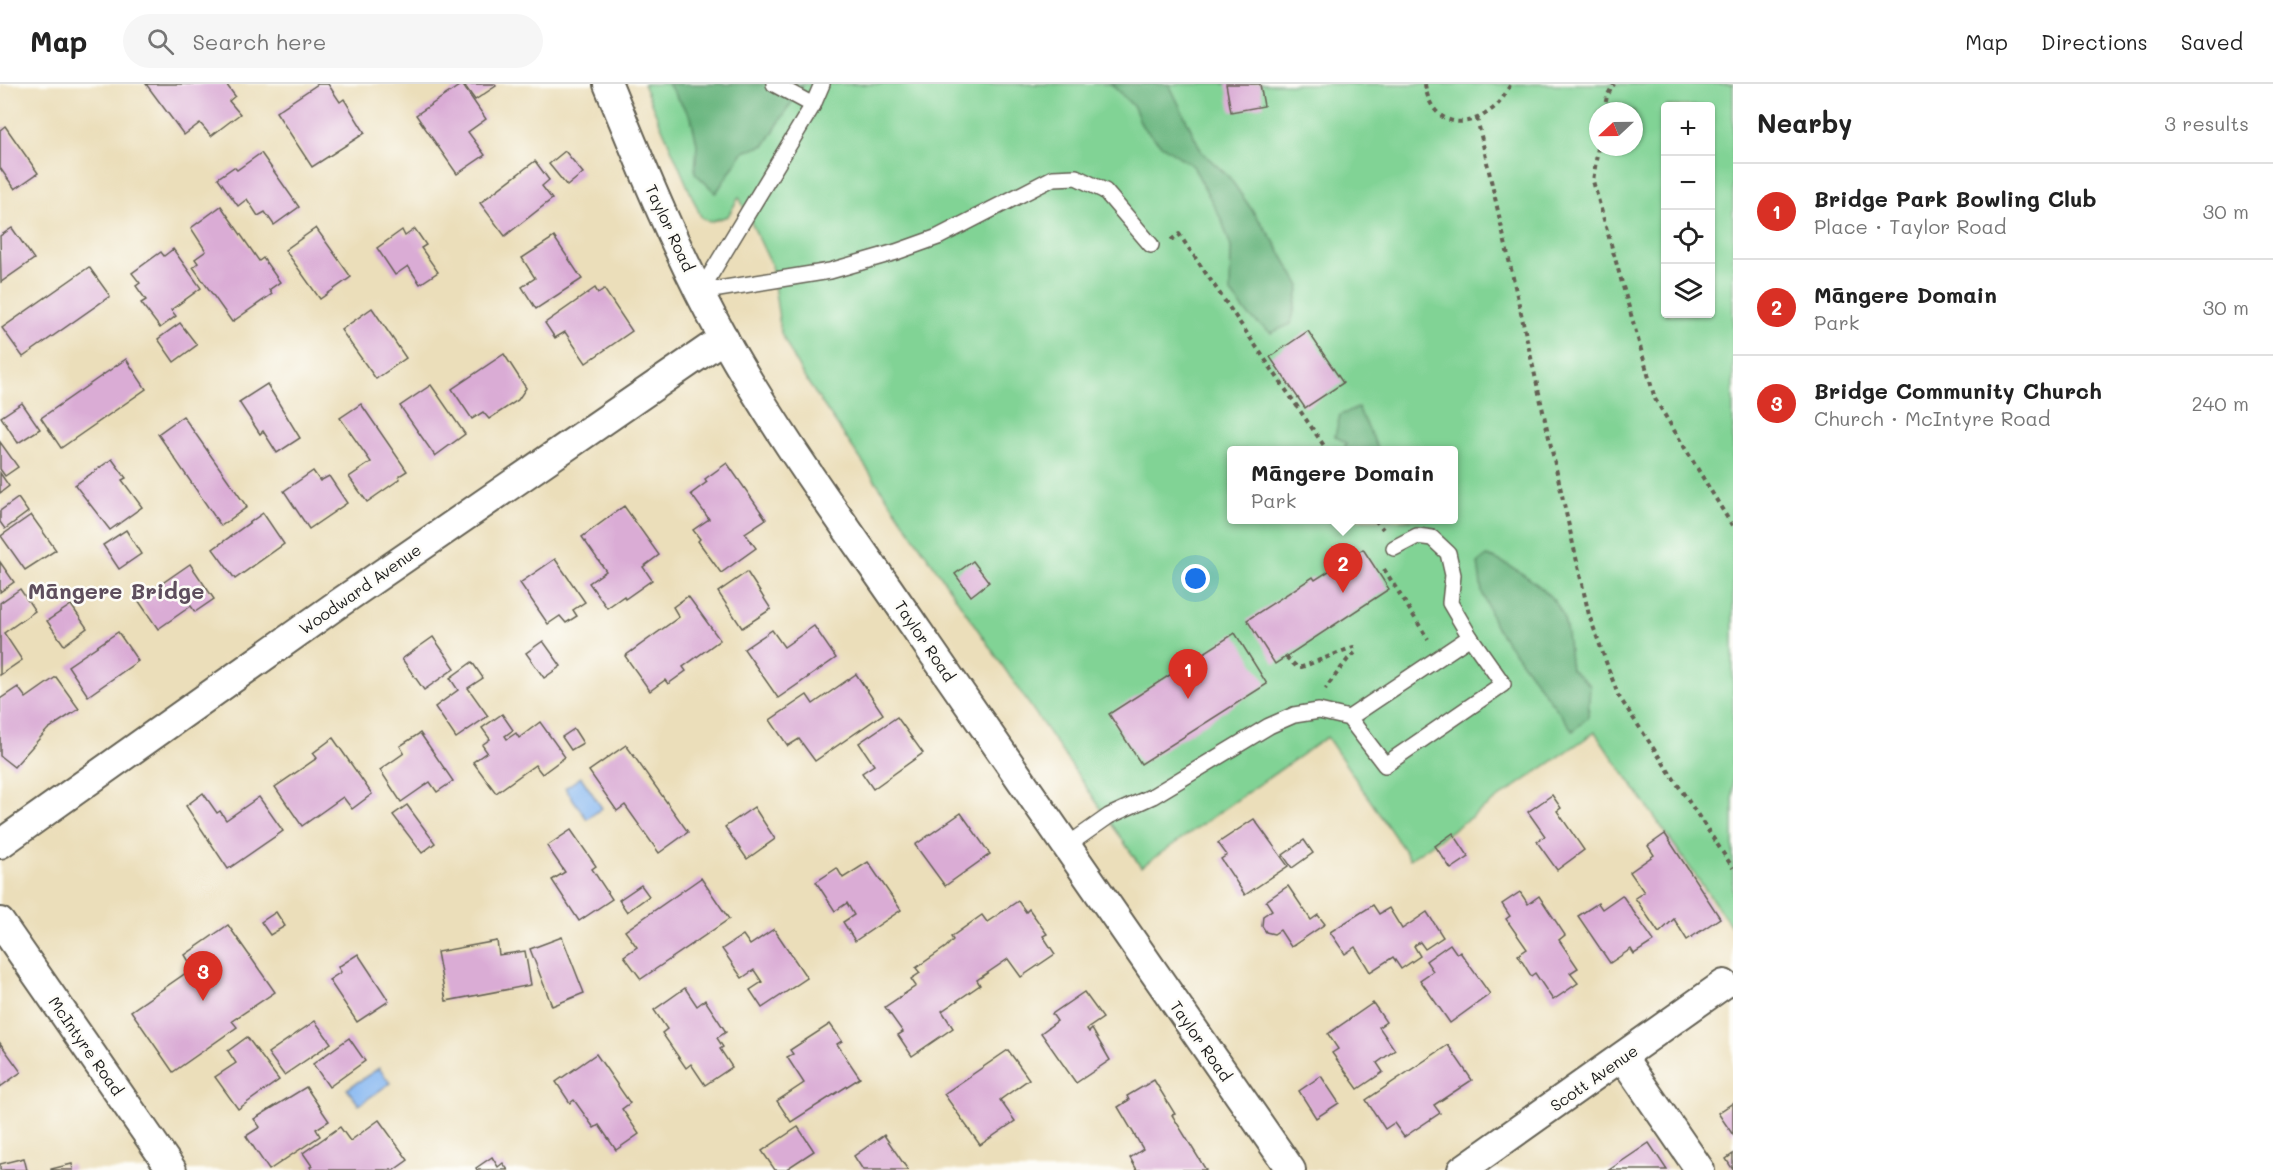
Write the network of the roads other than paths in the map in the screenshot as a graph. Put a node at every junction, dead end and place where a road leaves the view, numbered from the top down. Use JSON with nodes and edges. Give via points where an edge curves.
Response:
{"nodes":[{"id":1,"x":608,"y":84,"type":"edge"},
{"id":2,"x":774,"y":84,"type":"edge"},
{"id":3,"x":822,"y":84,"type":"edge"},
{"id":4,"x":813,"y":105,"type":"junction"},
{"id":5,"x":1151,"y":245,"type":"road end"},
{"id":6,"x":700,"y":292,"type":"junction"},
{"id":7,"x":724,"y":338,"type":"junction"},
{"id":8,"x":1394,"y":548,"type":"dead end"},
{"id":9,"x":1470,"y":637,"type":"junction"},
{"id":10,"x":1349,"y":718,"type":"junction"},
{"id":11,"x":0,"y":844,"type":"edge"},
{"id":12,"x":1065,"y":847,"type":"junction"},
{"id":13,"x":0,"y":922,"type":"edge"},
{"id":14,"x":1724,"y":984,"type":"dead end"},
{"id":15,"x":1623,"y":1058,"type":"junction"},
{"id":16,"x":172,"y":1170,"type":"edge"},
{"id":17,"x":1291,"y":1170,"type":"edge"},
{"id":18,"x":1462,"y":1170,"type":"edge"},
{"id":19,"x":1700,"y":1170,"type":"edge"}],
"edges":[{"from":1,"to":6,"type":"street","name":"Taylor Road","via":[[660,211]]},
{"from":2,"to":4,"type":"lane"},
{"from":3,"to":4,"type":"lane"},
{"from":4,"to":6,"type":"lane"},
{"from":5,"to":6,"type":"lane","via":[[1104,191],[1076,177],[1053,178],[938,237],[896,252],[830,271]]},
{"from":6,"to":7,"type":"street","name":"Taylor Road"},
{"from":7,"to":11,"type":"street","name":"Woodward Avenue","via":[[327,611]]},
{"from":7,"to":12,"type":"street","name":"Taylor Road","via":[[785,437]]},
{"from":8,"to":9,"type":"lane","via":[[1416,536],[1432,538],[1448,554],[1453,575],[1450,603]]},
{"from":9,"to":10,"type":"lane"},
{"from":9,"to":10,"type":"lane","via":[[1503,684],[1385,765]]},
{"from":10,"to":12,"type":"lane","via":[[1319,711],[1294,715],[1269,726],[1153,796],[1109,816]]},
{"from":12,"to":17,"type":"street","name":"Taylor Road"},
{"from":13,"to":16,"type":"street","name":"McIntyre Road"},
{"from":14,"to":15,"type":"street","name":"Scott Avenue"},
{"from":15,"to":18,"type":"street","name":"Scott Avenue"},
{"from":15,"to":19,"type":"street"}]}
